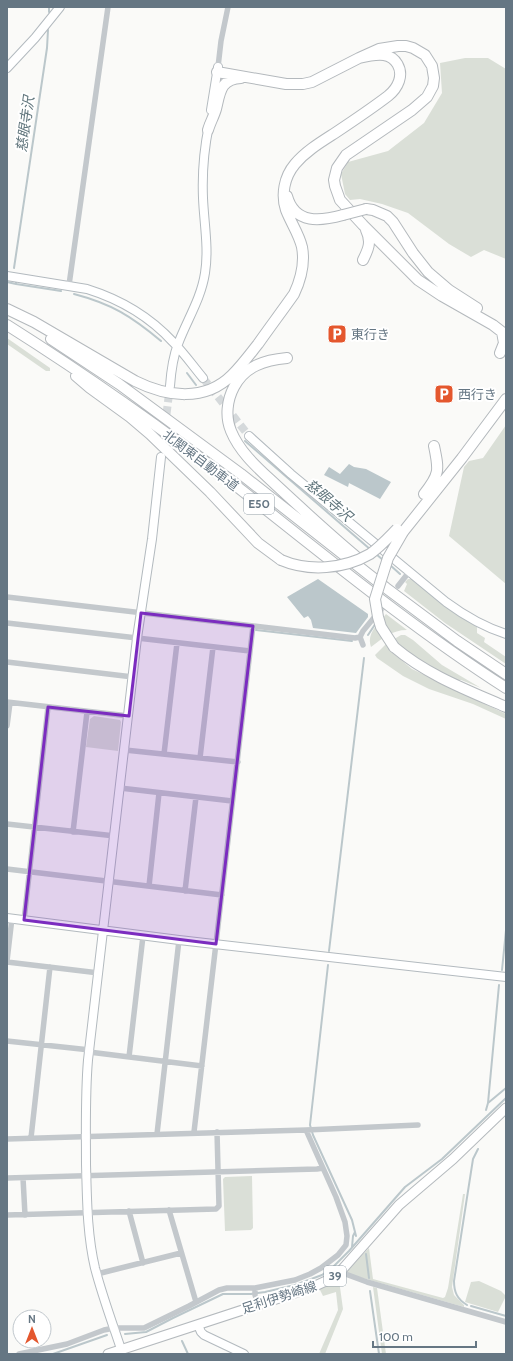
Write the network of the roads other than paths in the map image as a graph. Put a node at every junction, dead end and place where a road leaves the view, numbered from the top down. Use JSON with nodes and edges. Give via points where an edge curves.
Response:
{"nodes":[{"id":1,"x":60,"y":7,"type":"edge"},
{"id":2,"x":108,"y":7,"type":"edge"},
{"id":3,"x":228,"y":7,"type":"edge"},
{"id":4,"x":359,"y":58,"type":"junction"},
{"id":5,"x":7,"y":68,"type":"edge"},
{"id":6,"x":218,"y":70,"type":"junction"},
{"id":7,"x":249,"y":78,"type":"junction"},
{"id":8,"x":208,"y":130,"type":"junction"},
{"id":9,"x":286,"y":180,"type":"junction"},
{"id":10,"x":363,"y":225,"type":"junction"},
{"id":11,"x":363,"y":260,"type":"dead end"},
{"id":12,"x":7,"y":276,"type":"edge"},
{"id":13,"x":69,"y":285,"type":"junction"},
{"id":14,"x":7,"y":310,"type":"edge"},
{"id":15,"x":7,"y":325,"type":"edge"},
{"id":16,"x":506,"y":326,"type":"edge"},
{"id":17,"x":177,"y":346,"type":"junction"},
{"id":18,"x":500,"y":353,"type":"dead end"},
{"id":19,"x":287,"y":358,"type":"dead end"},
{"id":20,"x":63,"y":362,"type":"junction"},
{"id":21,"x":203,"y":378,"type":"tunnel mouth"},
{"id":22,"x":170,"y":386,"type":"tunnel mouth"},
{"id":23,"x":506,"y":399,"type":"edge"},
{"id":24,"x":249,"y":436,"type":"tunnel mouth"},
{"id":25,"x":434,"y":446,"type":"dead end"},
{"id":26,"x":161,"y":457,"type":"tunnel mouth"},
{"id":27,"x":400,"y":530,"type":"junction"},
{"id":28,"x":409,"y":572,"type":"junction"},
{"id":29,"x":398,"y":586,"type":"tunnel mouth"},
{"id":30,"x":386,"y":588,"type":"junction"},
{"id":31,"x":7,"y":597,"type":"edge"},
{"id":32,"x":381,"y":610,"type":"tunnel mouth"},
{"id":33,"x":141,"y":613,"type":"junction"},
{"id":34,"x":7,"y":622,"type":"edge"},
{"id":35,"x":253,"y":626,"type":"junction"},
{"id":36,"x":506,"y":634,"type":"edge"},
{"id":37,"x":138,"y":638,"type":"junction"},
{"id":38,"x":360,"y":638,"type":"junction"},
{"id":39,"x":177,"y":643,"type":"junction"},
{"id":40,"x":363,"y":645,"type":"dead end"},
{"id":41,"x":213,"y":647,"type":"junction"},
{"id":42,"x":250,"y":651,"type":"junction"},
{"id":43,"x":7,"y":662,"type":"edge"},
{"id":44,"x":506,"y":674,"type":"edge"},
{"id":45,"x":133,"y":677,"type":"junction"},
{"id":46,"x":506,"y":688,"type":"edge"},
{"id":47,"x":8,"y":702,"type":"edge"},
{"id":48,"x":48,"y":707,"type":"junction"},
{"id":49,"x":506,"y":707,"type":"edge"},
{"id":50,"x":88,"y":712,"type":"junction"},
{"id":51,"x":128,"y":716,"type":"junction"},
{"id":52,"x":7,"y":726,"type":"edge"},
{"id":53,"x":125,"y":750,"type":"junction"},
{"id":54,"x":164,"y":754,"type":"junction"},
{"id":55,"x":200,"y":758,"type":"junction"},
{"id":56,"x":238,"y":762,"type":"junction"},
{"id":57,"x":120,"y":788,"type":"junction"},
{"id":58,"x":159,"y":793,"type":"junction"},
{"id":59,"x":196,"y":797,"type":"junction"},
{"id":60,"x":232,"y":801,"type":"junction"},
{"id":61,"x":7,"y":824,"type":"edge"},
{"id":62,"x":34,"y":827,"type":"junction"},
{"id":63,"x":74,"y":832,"type":"junction"},
{"id":64,"x":115,"y":836,"type":"junction"},
{"id":65,"x":7,"y":869,"type":"edge"},
{"id":66,"x":29,"y":872,"type":"junction"},
{"id":67,"x":109,"y":881,"type":"junction"},
{"id":68,"x":149,"y":886,"type":"junction"},
{"id":69,"x":186,"y":891,"type":"junction"},
{"id":70,"x":222,"y":895,"type":"junction"},
{"id":71,"x":10,"y":918,"type":"edge"},
{"id":72,"x":24,"y":920,"type":"junction"},
{"id":73,"x":103,"y":931,"type":"junction"},
{"id":74,"x":143,"y":936,"type":"junction"},
{"id":75,"x":179,"y":940,"type":"junction"},
{"id":76,"x":216,"y":944,"type":"junction"},
{"id":77,"x":7,"y":961,"type":"edge"},
{"id":78,"x":50,"y":967,"type":"junction"},
{"id":79,"x":99,"y":973,"type":"junction"},
{"id":80,"x":506,"y":977,"type":"edge"},
{"id":81,"x":7,"y":1041,"type":"edge"},
{"id":82,"x":42,"y":1045,"type":"junction"},
{"id":83,"x":90,"y":1051,"type":"junction"},
{"id":84,"x":129,"y":1057,"type":"junction"},
{"id":85,"x":166,"y":1062,"type":"junction"},
{"id":86,"x":202,"y":1066,"type":"junction"},
{"id":87,"x":506,"y":1108,"type":"edge"},
{"id":88,"x":418,"y":1125,"type":"dead end"},
{"id":89,"x":306,"y":1130,"type":"junction"},
{"id":90,"x":194,"y":1132,"type":"junction"},
{"id":91,"x":217,"y":1132,"type":"junction"},
{"id":92,"x":157,"y":1134,"type":"junction"},
{"id":93,"x":86,"y":1136,"type":"junction"},
{"id":94,"x":31,"y":1138,"type":"junction"},
{"id":95,"x":7,"y":1139,"type":"edge"},
{"id":96,"x":323,"y":1168,"type":"junction"},
{"id":97,"x":218,"y":1172,"type":"junction"},
{"id":98,"x":87,"y":1175,"type":"junction"},
{"id":99,"x":7,"y":1178,"type":"edge"},
{"id":100,"x":23,"y":1178,"type":"junction"},
{"id":101,"x":169,"y":1210,"type":"junction"},
{"id":102,"x":129,"y":1211,"type":"junction"},
{"id":103,"x":88,"y":1212,"type":"junction"},
{"id":104,"x":25,"y":1214,"type":"junction"},
{"id":105,"x":7,"y":1215,"type":"edge"},
{"id":106,"x":181,"y":1253,"type":"junction"},
{"id":107,"x":143,"y":1263,"type":"junction"},
{"id":108,"x":340,"y":1272,"type":"junction"},
{"id":109,"x":97,"y":1274,"type":"junction"},
{"id":110,"x":256,"y":1295,"type":"junction"},
{"id":111,"x":196,"y":1302,"type":"junction"},
{"id":112,"x":506,"y":1322,"type":"edge"},
{"id":113,"x":198,"y":1325,"type":"junction"},
{"id":114,"x":114,"y":1328,"type":"junction"},
{"id":115,"x":121,"y":1349,"type":"junction"},
{"id":116,"x":19,"y":1354,"type":"edge"},
{"id":117,"x":108,"y":1354,"type":"edge"},
{"id":118,"x":244,"y":1354,"type":"edge"}],
"edges":[{"from":1,"to":5,"type":"street"},
{"from":2,"to":13,"type":"street"},
{"from":3,"to":6,"type":"street"},
{"from":4,"to":7,"type":"highway","via":[[319,79],[303,84]]},
{"from":4,"to":9,"type":"highway","via":[[379,54],[390,57],[399,68],[397,86],[388,96],[308,151],[293,166]]},
{"from":4,"to":10,"type":"highway","via":[[389,47],[413,48],[429,60],[434,78],[430,92],[421,103],[346,155],[337,168],[334,180],[340,200]]},
{"from":6,"to":7,"type":"highway"},
{"from":6,"to":8,"type":"street"},
{"from":7,"to":8,"type":"highway","via":[[236,78],[224,85]]},
{"from":8,"to":17,"type":"street","via":[[203,178],[207,255],[205,274],[192,313]]},
{"from":9,"to":14,"type":"highway","via":[[286,210],[303,253],[299,285],[242,365],[224,382],[204,392],[183,395],[153,389],[34,322]]},
{"from":9,"to":16,"type":"highway","bridge":true,"via":[[288,198],[301,216],[324,220],[366,209],[381,212],[390,219],[420,263],[438,281]]},
{"from":10,"to":11,"type":"highway","via":[[370,242]]},
{"from":10,"to":18,"type":"highway","via":[[418,280],[498,328],[502,332],[504,343]]},
{"from":12,"to":13,"type":"street"},
{"from":13,"to":17,"type":"street","via":[[97,292],[123,304],[168,336]]},
{"from":14,"to":30,"type":"highway","name":"北関東自動車道","number":"E50","via":[[81,358],[177,427]]},
{"from":15,"to":20,"type":"highway","name":"北関東自動車道","number":"E50"},
{"from":17,"to":21,"type":"street"},
{"from":17,"to":22,"type":"street"},
{"from":19,"to":30,"type":"highway","via":[[258,364],[239,379],[228,405],[230,430],[254,463],[306,514],[365,564]]},
{"from":20,"to":27,"type":"highway","bridge":true,"via":[[90,388],[113,403],[150,434],[258,543],[281,560],[309,567],[348,563],[371,553]]},
{"from":20,"to":46,"type":"highway","name":"北関東自動車道","number":"E50","via":[[137,412],[234,484],[393,609]]},
{"from":23,"to":27,"type":"highway","via":[[462,458]]},
{"from":24,"to":28,"type":"street"},
{"from":25,"to":27,"type":"highway","via":[[438,464],[436,478]]},
{"from":26,"to":33,"type":"street"},
{"from":27,"to":49,"type":"highway","bridge":true,"via":[[375,599],[381,627],[394,647],[412,662]]},
{"from":28,"to":29,"type":"street"},
{"from":28,"to":36,"type":"street","via":[[458,611],[483,626]]},
{"from":30,"to":44,"type":"highway","name":"北関東自動車道","number":"E50"},
{"from":31,"to":33,"type":"street"},
{"from":32,"to":38,"type":"street","via":[[363,630]]},
{"from":33,"to":35,"type":"street"},
{"from":33,"to":37,"type":"street"},
{"from":34,"to":37,"type":"street"},
{"from":35,"to":38,"type":"street"},
{"from":35,"to":42,"type":"street"},
{"from":37,"to":39,"type":"street"},
{"from":37,"to":45,"type":"street"},
{"from":38,"to":40,"type":"street"},
{"from":39,"to":41,"type":"street"},
{"from":39,"to":54,"type":"street"},
{"from":41,"to":42,"type":"street"},
{"from":41,"to":55,"type":"street"},
{"from":42,"to":56,"type":"street"},
{"from":43,"to":45,"type":"street"},
{"from":45,"to":51,"type":"street"},
{"from":47,"to":48,"type":"street"},
{"from":47,"to":52,"type":"street"},
{"from":48,"to":50,"type":"street"},
{"from":48,"to":62,"type":"street"},
{"from":50,"to":51,"type":"street"},
{"from":50,"to":63,"type":"street"},
{"from":51,"to":53,"type":"street"},
{"from":53,"to":54,"type":"street"},
{"from":53,"to":57,"type":"street"},
{"from":54,"to":55,"type":"street"},
{"from":55,"to":56,"type":"street"},
{"from":56,"to":60,"type":"street"},
{"from":57,"to":58,"type":"street"},
{"from":57,"to":64,"type":"street"},
{"from":58,"to":59,"type":"street"},
{"from":58,"to":68,"type":"street"},
{"from":59,"to":60,"type":"street"},
{"from":59,"to":69,"type":"street"},
{"from":60,"to":70,"type":"street"},
{"from":61,"to":62,"type":"street"},
{"from":62,"to":63,"type":"street"},
{"from":62,"to":66,"type":"street"},
{"from":63,"to":64,"type":"street"},
{"from":64,"to":67,"type":"street"},
{"from":65,"to":66,"type":"street"},
{"from":66,"to":67,"type":"street"},
{"from":66,"to":72,"type":"street"},
{"from":67,"to":68,"type":"street"},
{"from":67,"to":73,"type":"street"},
{"from":68,"to":69,"type":"street"},
{"from":69,"to":70,"type":"street"},
{"from":70,"to":76,"type":"street"},
{"from":71,"to":72,"type":"street"},
{"from":71,"to":77,"type":"street"},
{"from":72,"to":73,"type":"street"},
{"from":73,"to":74,"type":"street"},
{"from":73,"to":79,"type":"street"},
{"from":74,"to":75,"type":"street"},
{"from":74,"to":84,"type":"street"},
{"from":75,"to":76,"type":"street"},
{"from":75,"to":85,"type":"street"},
{"from":76,"to":80,"type":"street"},
{"from":76,"to":86,"type":"street"},
{"from":77,"to":78,"type":"street"},
{"from":78,"to":79,"type":"street"},
{"from":78,"to":82,"type":"street"},
{"from":79,"to":83,"type":"street"},
{"from":81,"to":82,"type":"street"},
{"from":82,"to":83,"type":"street"},
{"from":82,"to":94,"type":"street"},
{"from":83,"to":84,"type":"street"},
{"from":83,"to":93,"type":"street","via":[[86,1093]]},
{"from":84,"to":85,"type":"street"},
{"from":85,"to":86,"type":"street"},
{"from":85,"to":92,"type":"street"},
{"from":86,"to":90,"type":"street"},
{"from":87,"to":108,"type":"main road","name":"足利伊勢崎線","number":"39","via":[[400,1205]]},
{"from":88,"to":89,"type":"street"},
{"from":89,"to":91,"type":"street"},
{"from":89,"to":96,"type":"street"},
{"from":90,"to":91,"type":"street"},
{"from":90,"to":92,"type":"street"},
{"from":91,"to":97,"type":"street"},
{"from":92,"to":93,"type":"street"},
{"from":93,"to":94,"type":"street"},
{"from":93,"to":98,"type":"street"},
{"from":94,"to":95,"type":"street"},
{"from":96,"to":97,"type":"street"},
{"from":96,"to":110,"type":"street","via":[[345,1222],[346,1245],[330,1261],[310,1274]]},
{"from":97,"to":98,"type":"street"},
{"from":97,"to":101,"type":"street","via":[[218,1208]]},
{"from":98,"to":100,"type":"street"},
{"from":98,"to":103,"type":"street"},
{"from":99,"to":100,"type":"street"},
{"from":100,"to":104,"type":"street"},
{"from":101,"to":102,"type":"street"},
{"from":101,"to":106,"type":"street"},
{"from":102,"to":103,"type":"street"},
{"from":102,"to":107,"type":"street"},
{"from":103,"to":104,"type":"street"},
{"from":103,"to":109,"type":"street"},
{"from":104,"to":105,"type":"street"},
{"from":106,"to":107,"type":"street"},
{"from":106,"to":111,"type":"street"},
{"from":107,"to":109,"type":"street"},
{"from":108,"to":110,"type":"main road","name":"足利伊勢崎線","number":"39","via":[[314,1287]]},
{"from":108,"to":112,"type":"street"},
{"from":109,"to":114,"type":"street"},
{"from":110,"to":111,"type":"street","via":[[222,1289]]},
{"from":110,"to":113,"type":"main road","name":"足利伊勢崎線","number":"39"},
{"from":111,"to":114,"type":"street","via":[[144,1328]]},
{"from":113,"to":115,"type":"main road","name":"足利伊勢崎線","number":"39"},
{"from":113,"to":118,"type":"street","via":[[204,1335]]},
{"from":114,"to":115,"type":"street"},
{"from":114,"to":116,"type":"street","via":[[67,1344]]},
{"from":115,"to":117,"type":"main road","name":"足利伊勢崎線","number":"39"}]}
